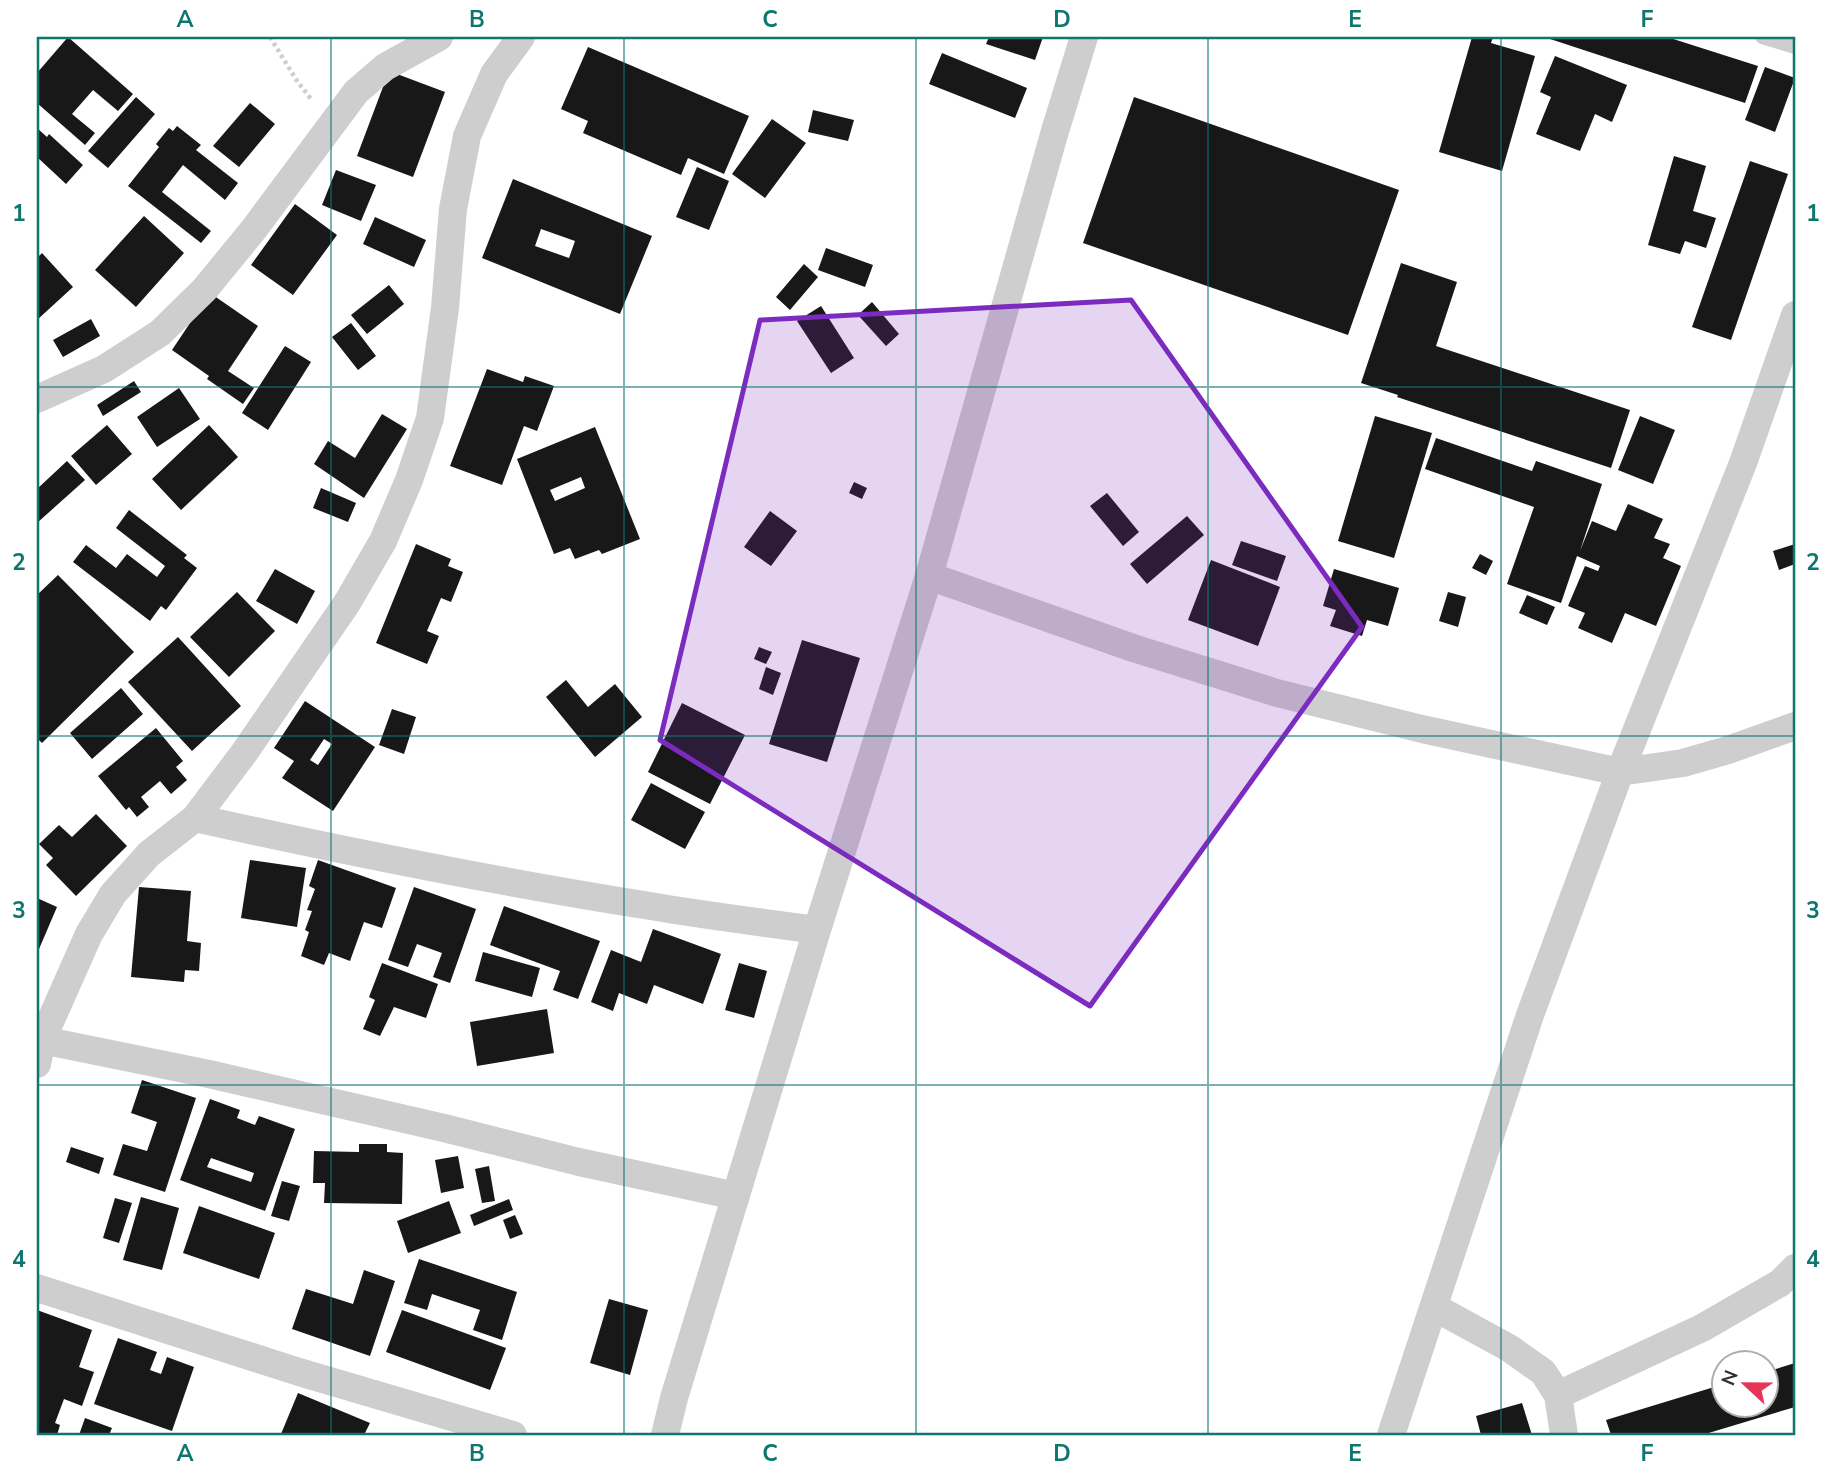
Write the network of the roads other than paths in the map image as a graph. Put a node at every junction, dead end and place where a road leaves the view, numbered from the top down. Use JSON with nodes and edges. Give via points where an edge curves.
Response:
{"nodes":[{"id":1,"x":439,"y":37,"type":"edge"},
{"id":2,"x":521,"y":37,"type":"edge"},
{"id":3,"x":1084,"y":37,"type":"edge"},
{"id":4,"x":1762,"y":37,"type":"edge"},
{"id":5,"x":1795,"y":47,"type":"edge"},
{"id":6,"x":1795,"y":315,"type":"edge"},
{"id":7,"x":37,"y":398,"type":"edge"},
{"id":8,"x":929,"y":576,"type":"junction"},
{"id":9,"x":1795,"y":726,"type":"edge"},
{"id":10,"x":1620,"y":772,"type":"junction"},
{"id":11,"x":195,"y":818,"type":"junction"},
{"id":12,"x":817,"y":930,"type":"junction"},
{"id":13,"x":38,"y":1048,"type":"edge"},
{"id":14,"x":736,"y":1196,"type":"junction"},
{"id":15,"x":1795,"y":1268,"type":"edge"},
{"id":16,"x":37,"y":1288,"type":"edge"},
{"id":17,"x":1434,"y":1307,"type":"junction"},
{"id":18,"x":1558,"y":1395,"type":"junction"},
{"id":19,"x":513,"y":1435,"type":"edge"},
{"id":20,"x":665,"y":1435,"type":"edge"},
{"id":21,"x":1391,"y":1435,"type":"edge"},
{"id":22,"x":1564,"y":1435,"type":"edge"}],
"edges":[{"from":1,"to":7,"type":"street","via":[[385,67],[356,92],[254,229],[204,290],[160,333],[104,369]]},
{"from":2,"to":11,"type":"street","via":[[494,74],[467,136],[453,209],[430,418],[410,480],[383,541],[346,603]]},
{"from":3,"to":8,"type":"street"},
{"from":4,"to":5,"type":"lane"},
{"from":6,"to":10,"type":"street","via":[[1743,463]]},
{"from":8,"to":10,"type":"street","via":[[1277,693]]},
{"from":8,"to":12,"type":"street"},
{"from":9,"to":10,"type":"street","via":[[1683,763]]},
{"from":10,"to":17,"type":"street","via":[[1530,1015]]},
{"from":11,"to":12,"type":"street","via":[[496,880]]},
{"from":11,"to":13,"type":"street","via":[[149,854],[113,894],[89,934]]},
{"from":12,"to":14,"type":"street"},
{"from":13,"to":14,"type":"street","via":[[209,1074]]},
{"from":14,"to":20,"type":"street"},
{"from":15,"to":18,"type":"street","via":[[1780,1283],[1702,1328]]},
{"from":16,"to":19,"type":"street"},
{"from":17,"to":18,"type":"street","via":[[1543,1372]]},
{"from":17,"to":21,"type":"street"},
{"from":18,"to":22,"type":"street"}]}
